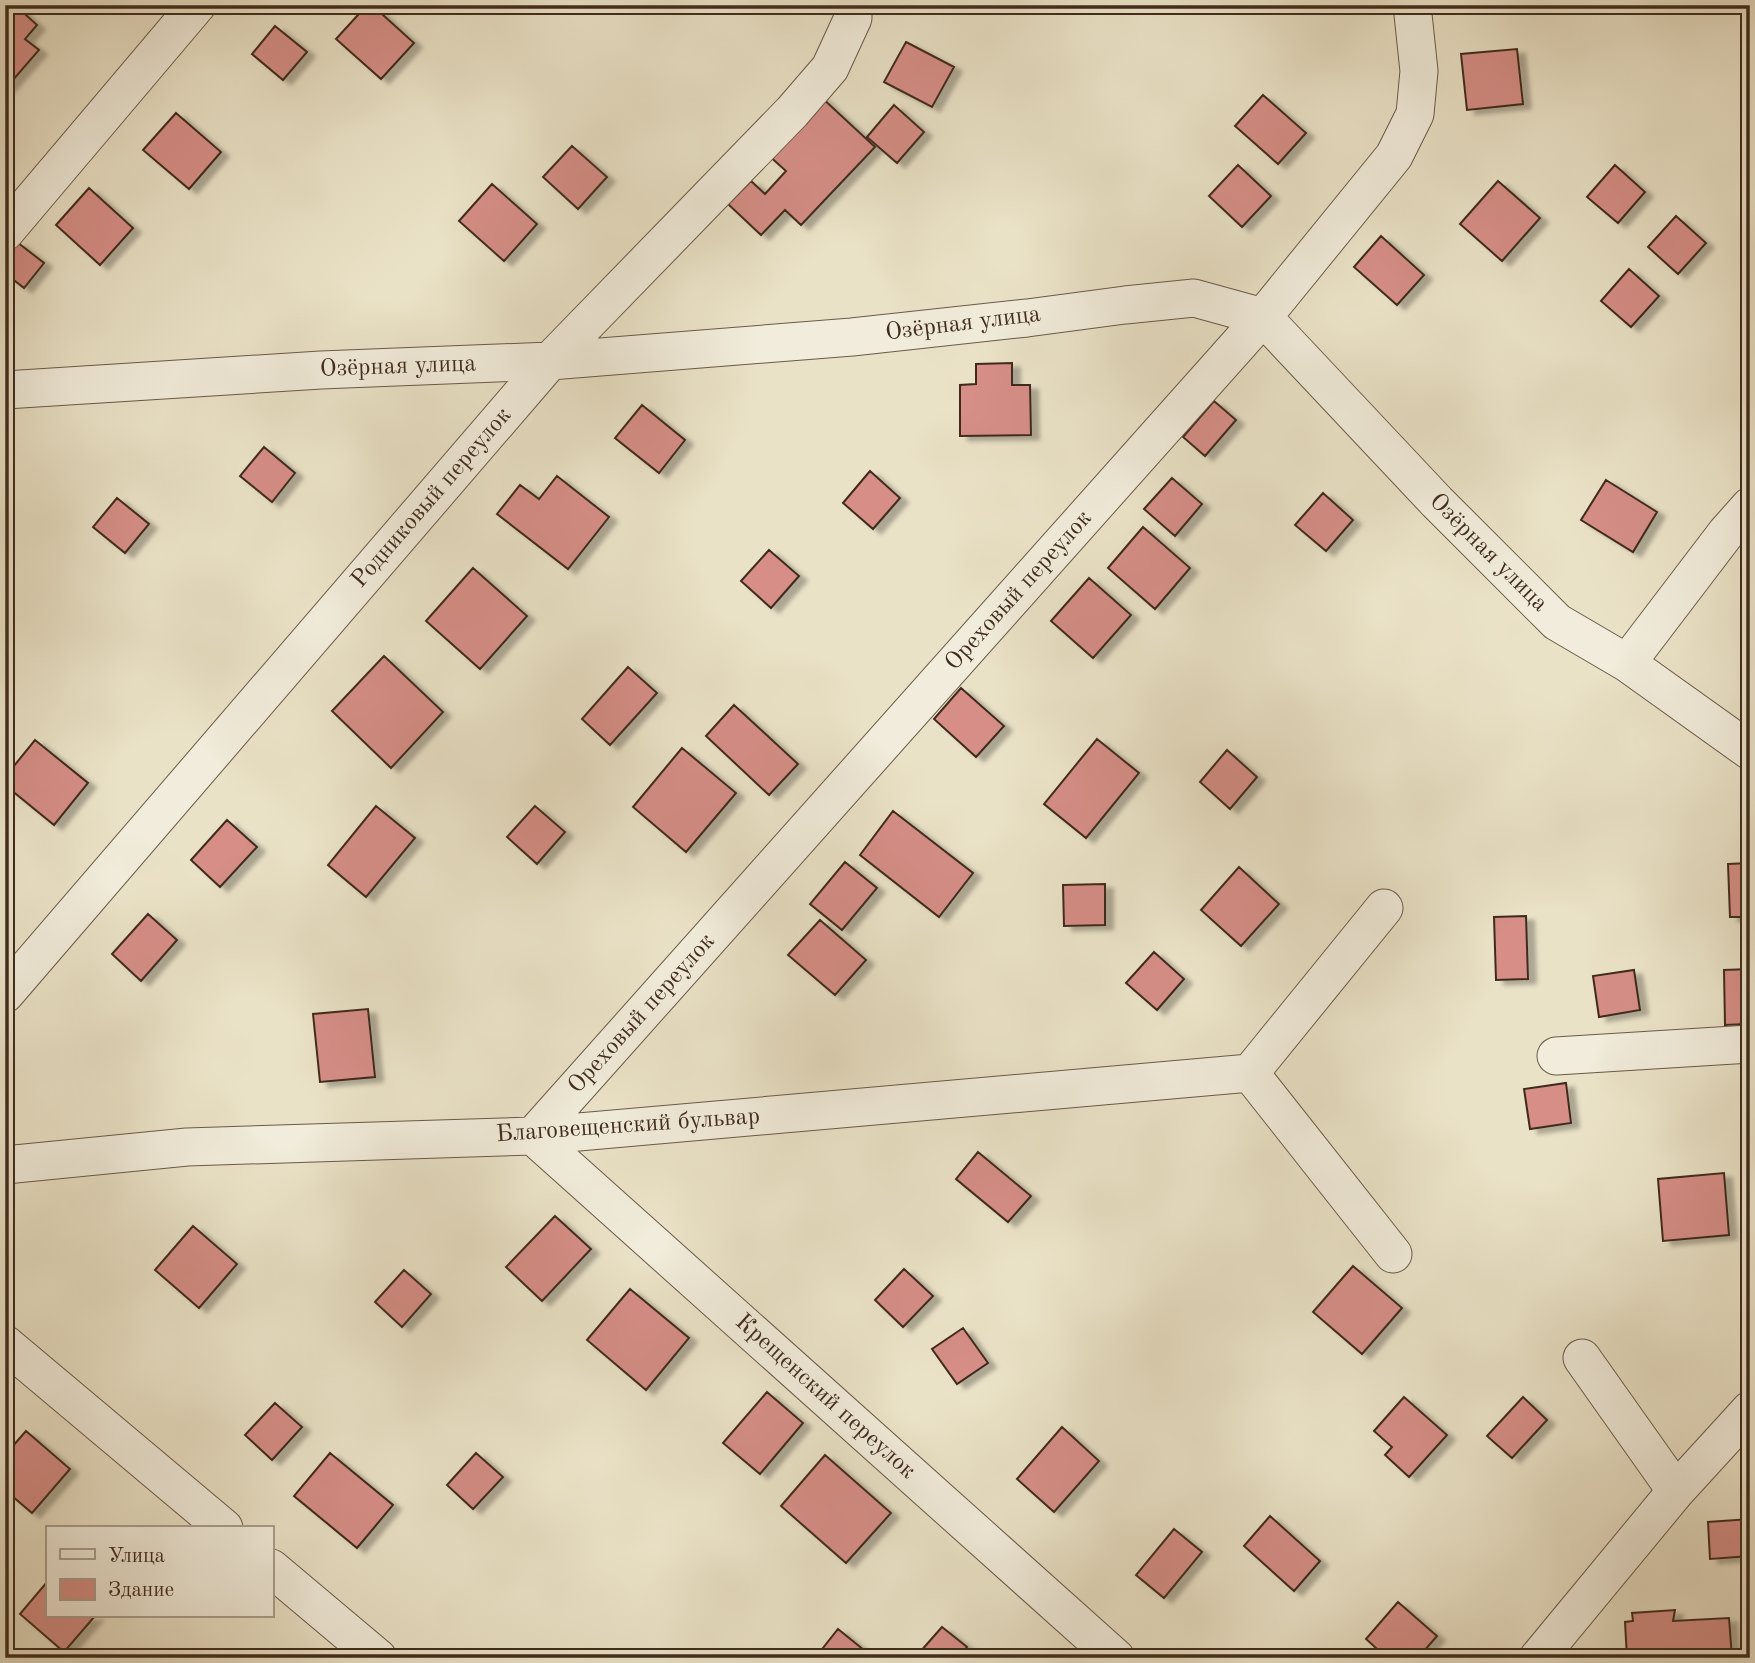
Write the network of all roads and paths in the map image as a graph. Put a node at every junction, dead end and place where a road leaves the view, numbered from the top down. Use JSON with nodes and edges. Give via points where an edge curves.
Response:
{"nodes":[{"id":1,"x":197,"y":5,"type":"edge"},
{"id":2,"x":853,"y":5,"type":"edge"},
{"id":3,"x":1412,"y":5,"type":"edge"},
{"id":4,"x":5,"y":232,"type":"edge"},
{"id":5,"x":1263,"y":317,"type":"junction"},
{"id":6,"x":550,"y":361,"type":"junction"},
{"id":7,"x":5,"y":390,"type":"edge"},
{"id":8,"x":1750,"y":506,"type":"edge"},
{"id":9,"x":1627,"y":663,"type":"junction"},
{"id":10,"x":1750,"y":751,"type":"edge"},
{"id":11,"x":1384,"y":908,"type":"dead end"},
{"id":12,"x":5,"y":994,"type":"edge"},
{"id":13,"x":1750,"y":1044,"type":"edge"},
{"id":14,"x":1556,"y":1056,"type":"dead end"},
{"id":15,"x":1250,"y":1073,"type":"junction"},
{"id":16,"x":533,"y":1136,"type":"junction"},
{"id":17,"x":5,"y":1165,"type":"edge"},
{"id":18,"x":1393,"y":1254,"type":"dead end"},
{"id":19,"x":5,"y":1344,"type":"edge"},
{"id":20,"x":1581,"y":1358,"type":"dead end"},
{"id":21,"x":1750,"y":1410,"type":"edge"},
{"id":22,"x":1676,"y":1491,"type":"junction"},
{"id":23,"x":222,"y":1526,"type":"edge"},
{"id":24,"x":273,"y":1570,"type":"edge"},
{"id":25,"x":378,"y":1658,"type":"edge"},
{"id":26,"x":1116,"y":1658,"type":"edge"},
{"id":27,"x":1538,"y":1658,"type":"edge"}],
"edges":[{"from":1,"to":4,"type":"street"},
{"from":2,"to":6,"type":"street","name":"Родниковый переулок","via":[[853,18],[830,68]]},
{"from":3,"to":5,"type":"street","name":"Ореховый переулок","via":[[1419,71],[1415,114],[1394,156]]},
{"from":5,"to":6,"type":"street","name":"Озёрная улица","via":[[1194,298],[852,337]]},
{"from":5,"to":9,"type":"street","name":"Озёрная улица","via":[[1557,622]]},
{"from":5,"to":16,"type":"street","name":"Ореховый переулок"},
{"from":6,"to":7,"type":"street","name":"Озёрная улица"},
{"from":6,"to":12,"type":"street","name":"Родниковый переулок"},
{"from":8,"to":9,"type":"street"},
{"from":9,"to":10,"type":"street","name":"Озёрная улица"},
{"from":11,"to":15,"type":"street"},
{"from":13,"to":14,"type":"street"},
{"from":15,"to":16,"type":"street","name":"Благовещенский бульвар"},
{"from":15,"to":18,"type":"street"},
{"from":16,"to":17,"type":"street","name":"Благовещенский бульвар","via":[[187,1147]]},
{"from":16,"to":26,"type":"street","name":"Крещенский переулок"},
{"from":19,"to":23,"type":"street"},
{"from":20,"to":22,"type":"street"},
{"from":21,"to":22,"type":"street"},
{"from":22,"to":27,"type":"street"},
{"from":24,"to":25,"type":"street"}]}
